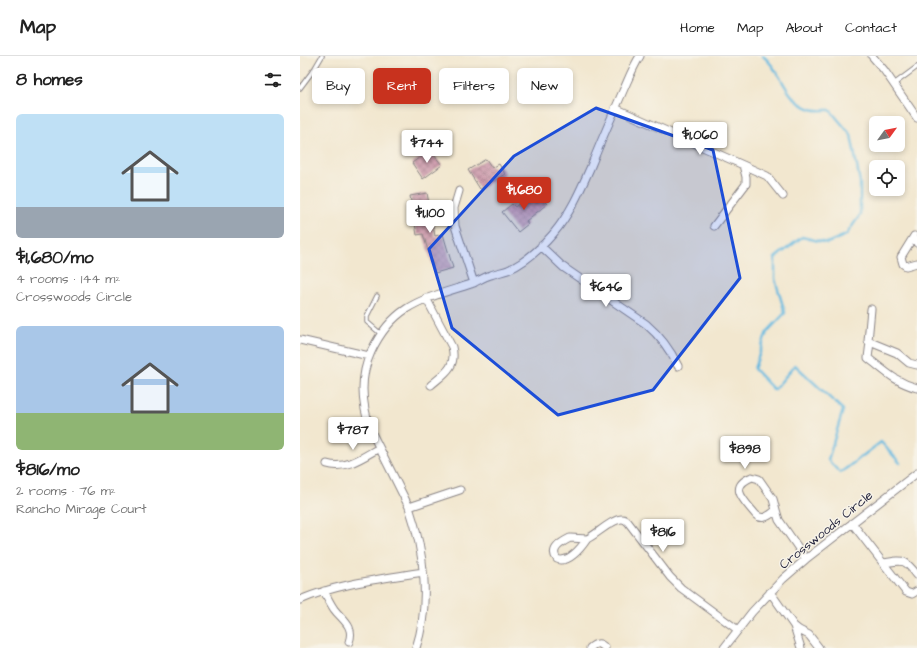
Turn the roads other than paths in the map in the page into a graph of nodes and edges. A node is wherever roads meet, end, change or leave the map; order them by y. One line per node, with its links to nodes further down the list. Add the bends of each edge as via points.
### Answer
1 (322, 56): 6 (lane)
2 (640, 56): 7 (street)
3 (872, 56): 5 (street)
4 (917, 67): 5 (lane)
5 (894, 84): 8 (street)
6 (300, 88)
7 (616, 108): 9 (street); 14 (street, via 577,198 561,224)
8 (917, 118)
9 (743, 165): 11 (street, via 767,176); 12 (street, via 746,184)
10 (459, 191): 16 (street, via 454,208 455,226)
11 (783, 196)
12 (714, 226)
13 (916, 237): 15 (street, via 901,257 906,266)
14 (541, 246): 16 (street, via 518,264); 25 (street, via 563,267 646,324 666,345)
15 (917, 263)
16 (474, 283): 18 (street)
17 (377, 296): 20 (lane, via 366,316 367,322)
18 (426, 298): 20 (street, via 398,315); 26 (street, via 454,354 448,370)
19 (871, 309): 22 (street, via 868,341)
20 (381, 334): 23 (street)
21 (300, 340): 23 (street)
22 (870, 342): 24 (street); 27 (street, via 868,358 897,381)
23 (369, 356): 28 (street, via 364,376 363,397 366,418)
24 (917, 365)
25 (678, 366)
26 (431, 385)
27 (917, 388)
28 (379, 448): 29 (street, via 348,464); 32 (street)
29 (327, 464)
30 (917, 474): 34 (street, Crosswoods Circle)
31 (460, 490): 32 (street)
32 (410, 507): 38 (street, via 419,540)
33 (776, 510): 33 (street, via 773,499 759,479 752,477 740,484 739,493 758,517 763,518); 36 (street, via 779,520)
34 (852, 523): 36 (street, Crosswoods Circle); 37 (street)
35 (586, 539): 45 (street, via 616,520 625,520 681,588)
36 (806, 559): 41 (street, Crosswoods Circle)
37 (883, 563): 39 (street, via 905,561); 42 (street, via 906,592)
38 (423, 572): 40 (street, via 360,582); 47 (street, via 424,609 422,629)
39 (917, 575)
40 (324, 591): 43 (street); 46 (street, via 334,610 350,627)
41 (770, 592): 44 (street); 45 (street, Crosswoods Circle)
42 (917, 592)
43 (300, 600)
44 (794, 626): 51 (street); 52 (street, via 809,635)
45 (738, 630): 50 (street, Crosswoods Circle)
46 (349, 642)
47 (416, 648)
48 (590, 648): 49 (street, via 598,643)
49 (605, 648)
50 (724, 648)
51 (801, 648)
52 (819, 648)

